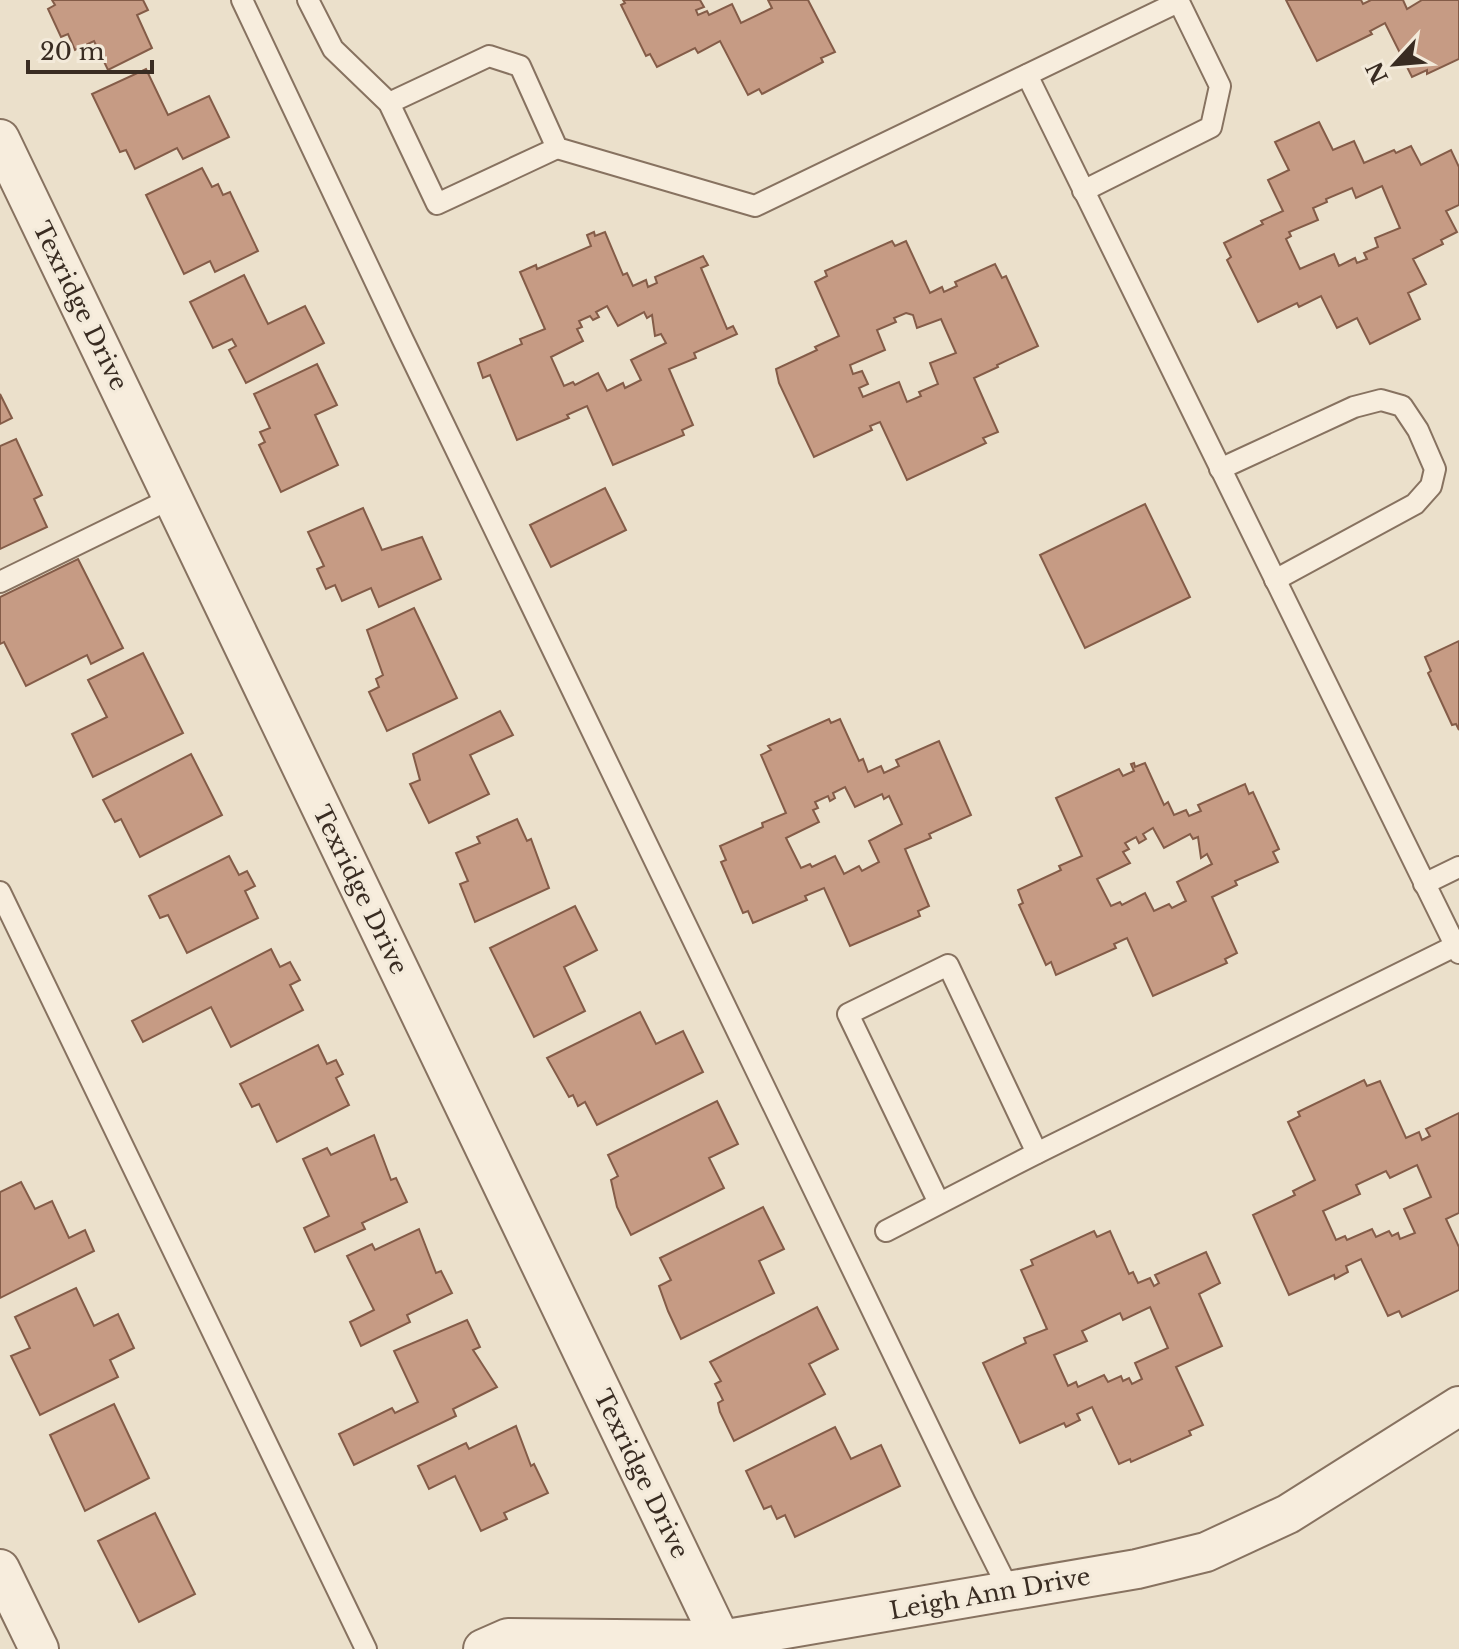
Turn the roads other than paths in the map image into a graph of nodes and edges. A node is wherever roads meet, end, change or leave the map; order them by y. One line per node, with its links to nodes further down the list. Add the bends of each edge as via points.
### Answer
1 (242, 0): 22 (lane)
2 (308, 0): 5 (lane, via 333,49)
3 (1178, 1): 4 (lane); 8 (lane, via 1220,86 1211,127)
4 (1027, 75): 7 (lane, via 755,206); 8 (lane)
5 (389, 103): 7 (lane, via 489,56 520,66); 7 (lane, via 437,204)
6 (0, 139): 10 (street, Texridge Drive)
7 (557, 148)
8 (1083, 191): 9 (lane)
9 (1220, 469): 11 (lane); 11 (lane, via 1354,407 1381,400 1402,406 1418,430 1435,469 1431,486 1415,504)
10 (172, 498): 12 (lane); 23 (street, Texridge Drive)
11 (1275, 580): 14 (lane)
12 (0, 582)
13 (1459, 867): 14 (lane)
14 (1424, 884): 16 (lane)
15 (0, 892): 25 (lane)
16 (1457, 950): 17 (lane)
17 (1037, 1153): 18 (lane); 18 (lane, via 948,965 848,1014)
18 (939, 1203): 19 (lane)
19 (886, 1231)
20 (1459, 1406): 22 (street, Leigh Ann Drive, via 1288,1514 1206,1552)
21 (0, 1569): 24 (street)
22 (1009, 1590): 23 (street, Leigh Ann Drive)
23 (721, 1640): 26 (street, Leigh Ann Drive, via 508,1638)
24 (39, 1649)
25 (366, 1649)
26 (483, 1649)

